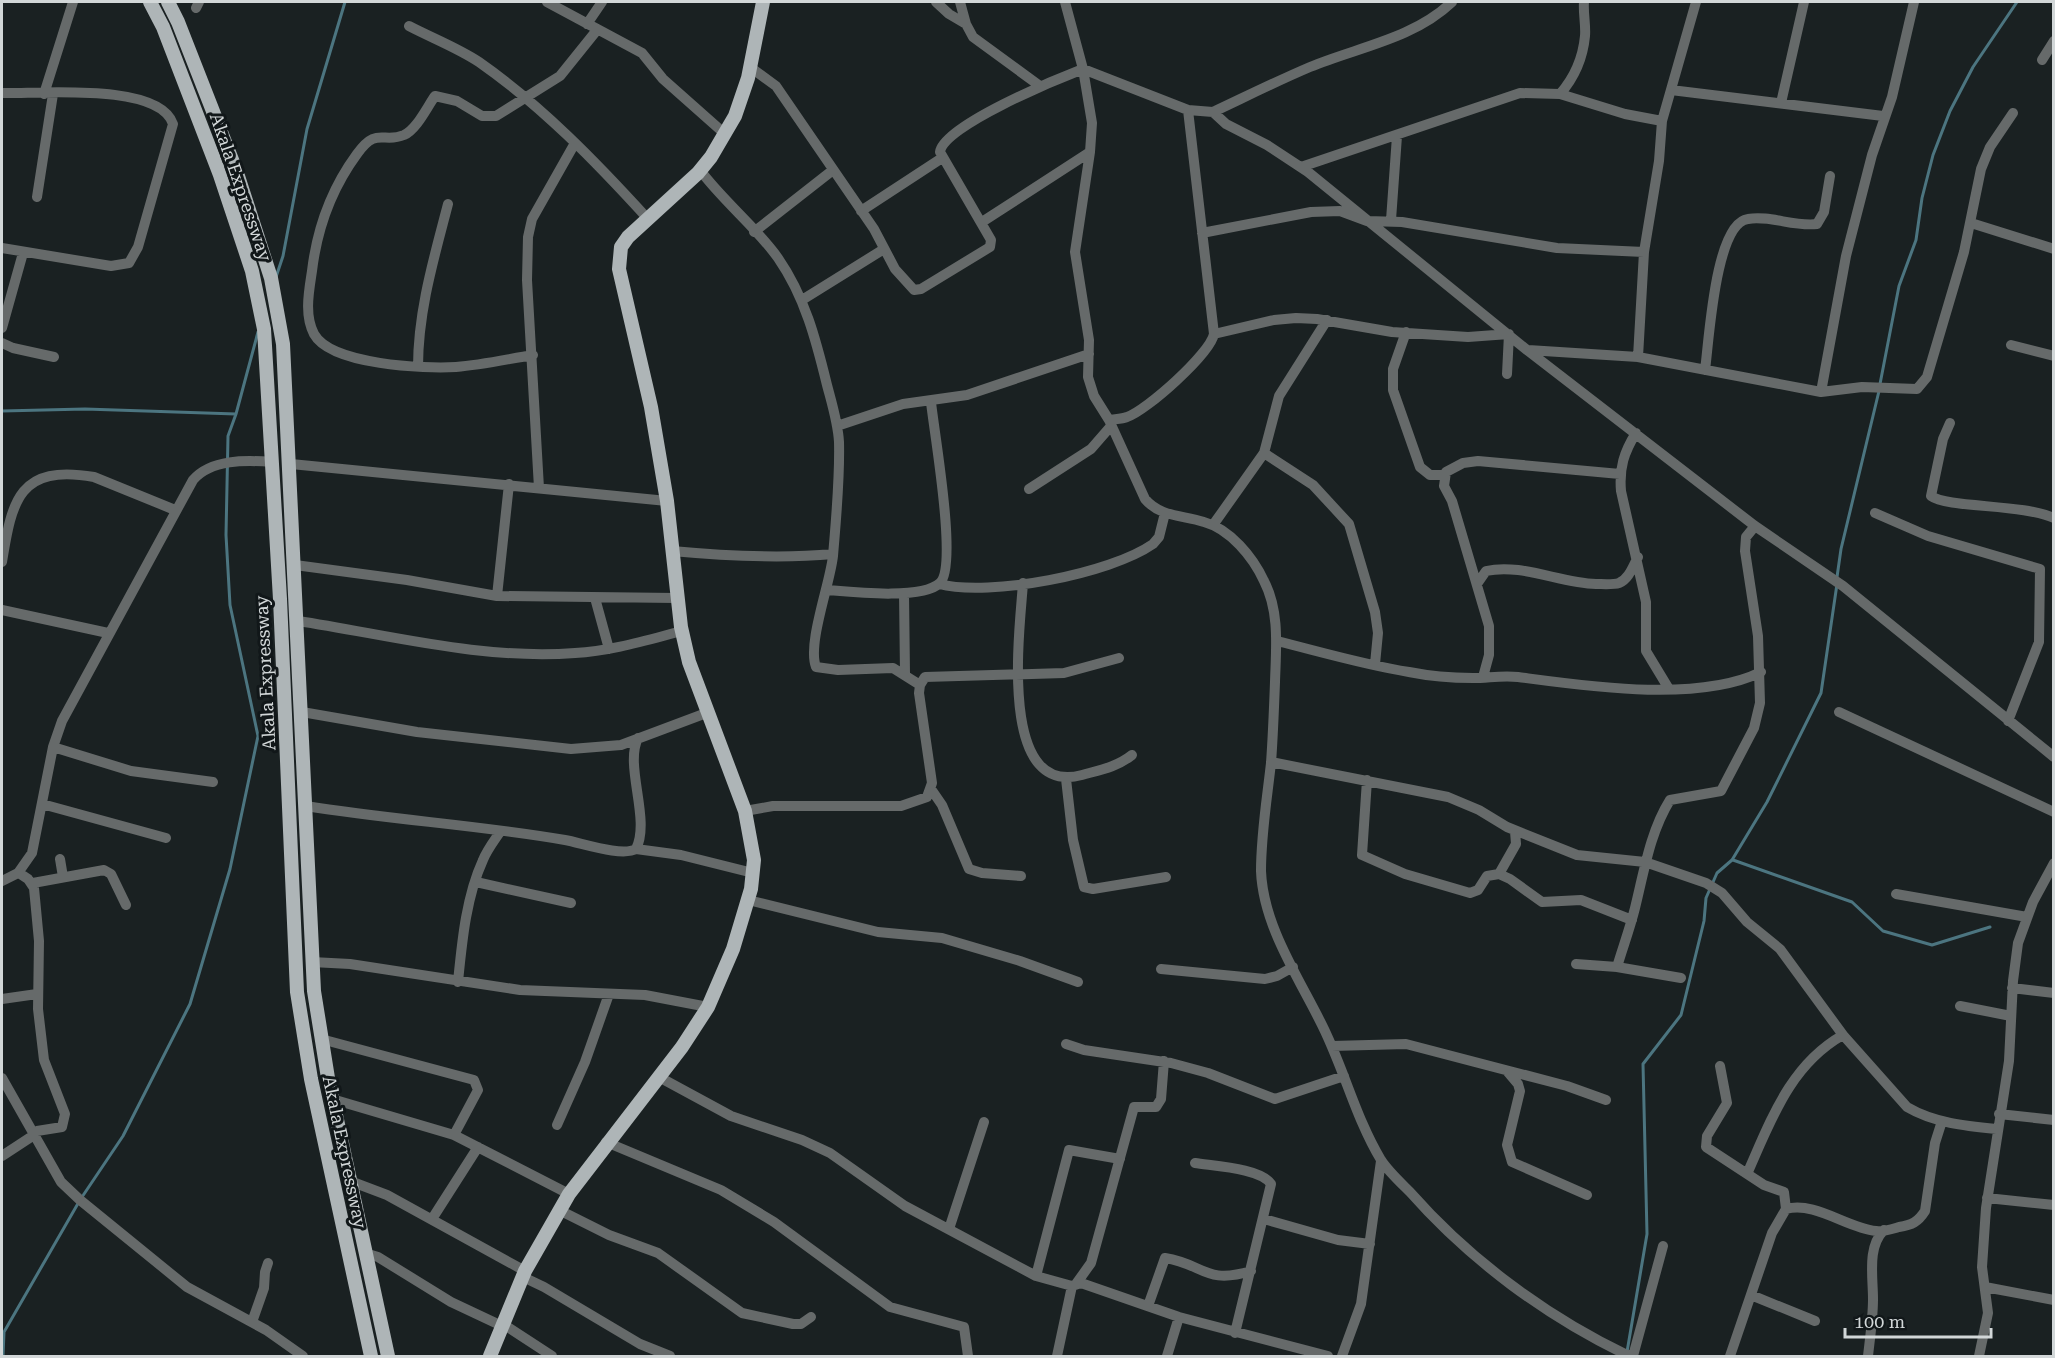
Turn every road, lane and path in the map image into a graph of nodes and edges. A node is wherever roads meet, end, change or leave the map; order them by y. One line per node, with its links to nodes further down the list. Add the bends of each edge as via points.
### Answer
1 (73, 2): 25 (street)
2 (150, 2): 65 (main road, Akala Expressway, via 220,175 252,271)
3 (168, 2): 66 (main road, Akala Expressway, via 236,170 271,278)
4 (547, 2): 17 (street)
5 (602, 2): 17 (street)
6 (763, 2): 20 (main road)
7 (936, 2): 15 (street)
8 (960, 2): 15 (street)
9 (1065, 2): 21 (street)
10 (1452, 2): 30 (street, via 1396,38 1310,67)
11 (1584, 2): 26 (street, via 1581,53 1572,80)
12 (1696, 2): 23 (street)
13 (1804, 2): 28 (street)
14 (1914, 2): 32 (street, via 1892,98)
15 (966, 24): 22 (street, via 973,37)
16 (409, 26): 27 (street, via 478,61)
17 (592, 27): 27 (street, via 560,76); 34 (street, via 642,53 663,79)
18 (2054, 41): 19 (street)
19 (2042, 60)
20 (750, 67): 34 (main road, via 735,116); 41 (street, via 776,87)
21 (1083, 69): 22 (street); 29 (street); 37 (street, via 1092,123)
22 (1040, 86): 38 (street, via 951,135 940,148)
23 (1671, 90): 28 (street); 33 (street)
24 (2, 93): 25 (street)
25 (48, 94): 43 (street); 57 (street, via 125,94 167,113 173,128 138,248 129,263 111,266)
26 (1560, 94): 33 (street); 35 (street, via 1506,96)
27 (523, 98): 36 (street); 74 (street, via 490,118 435,96 410,131 368,140 342,176 325,212 314,253 309,298 315,336 341,353 374,362)
28 (1781, 103): 32 (street)
29 (1188, 110): 30 (street); 52 (street)
30 (1213, 112): 39 (street, via 1226,124)
31 (2013, 113): 50 (street, via 1990,147 1977,186)
32 (1884, 116): 77 (street, via 1846,256)
33 (1662, 121): 56 (street)
34 (725, 134): 40 (main road)
35 (1397, 136): 39 (street); 47 (street)
36 (575, 143): 46 (street); 70 (street, via 532,219 528,237)
37 (1090, 152): 49 (street); 69 (street, via 1075,252)
38 (942, 158): 45 (street); 49 (street)
39 (1300, 167): 48 (street)
40 (700, 170): 46 (main road); 51 (street)
41 (833, 170): 45 (street); 51 (street)
42 (1830, 176): 75 (street, via 1824,212 1817,224 1748,219 1733,227 1720,263)
43 (37, 197)
44 (448, 204): 74 (street, via 423,307)
45 (861, 211): 54 (street)
46 (648, 219): 91 (main road, via 621,247 619,269 651,407)
47 (1391, 220): 48 (street); 56 (street, via 1557,248)
48 (1367, 221): 52 (street, via 1340,211 1311,212); 63 (street)
49 (982, 222): 54 (street, via 992,240 990,247 917,290 905,282)
50 (1971, 223): 55 (street); 77 (street, via 1927,377 1917,389 1862,387)
51 (754, 232): 58 (street, via 778,257)
52 (1202, 233): 62 (street)
53 (2, 248): 57 (street)
54 (884, 249): 58 (street)
55 (2054, 249)
56 (1644, 252): 73 (street)
57 (23, 253): 60 (street)
58 (802, 300): 81 (street)
59 (1327, 320): 61 (street); 62 (street, via 1274,320); 83 (street, via 1279,396)
60 (2, 328)
61 (1406, 333): 63 (street, via 1468,337); 87 (street, via 1393,369 1393,390 1420,467 1430,475)
62 (1214, 334): 79 (street, via 1212,343 1192,368 1129,417)
63 (1509, 334): 68 (street); 76 (street)
64 (2, 343): 72 (street)
65 (266, 345): 66 (main road); 84 (main road, Akala Expressway)
66 (283, 345): 85 (main road, Akala Expressway)
67 (2011, 345): 71 (street)
68 (1527, 350): 73 (street); 82 (street)
69 (1089, 354): 78 (street, via 967,395); 79 (street, via 1091,387)
70 (533, 355): 74 (street, via 457,367); 89 (street)
71 (2054, 356)
72 (54, 357)
73 (1638, 357): 75 (street)
74 (418, 366)
75 (1705, 370): 77 (street)
76 (1507, 374)
77 (1821, 392)
78 (931, 402): 81 (street, via 903,404); 104 (street, via 948,537 948,569)
79 (1110, 423): 90 (street, via 1091,449); 93 (street, via 1145,499 1154,510)
80 (1950, 423): 95 (street, via 1942,439 1931,496 2038,511)
81 (837, 426): 99 (street)
82 (1636, 433): 86 (street, via 1626,447); 97 (street)
83 (1264, 453): 96 (street); 120 (street, via 1313,485 1348,524 1375,612)
84 (272, 462): 92 (street, via 231,463 201,471); 111 (main road, Akala Expressway)
85 (291, 464): 88 (street); 102 (main road, Akala Expressway)
86 (1620, 474): 87 (street, via 1478,461 1450,468); 100 (street, via 1628,528)
87 (1444, 475): 105 (street, via 1444,486)
88 (509, 484): 89 (street); 108 (street)
89 (539, 488): 91 (street)
90 (1029, 489)
91 (667, 501): 98 (main road)
92 (175, 510): 101 (street, via 94,477 38,479 26,487 13,505); 116 (street)
93 (1165, 513): 96 (street); 103 (street, via 1159,537 1146,549 1082,573)
94 (1875, 513): 130 (street, via 1928,536 2040,569 2039,642)
95 (2054, 518)
96 (1213, 525): 117 (street, via 1248,554 1264,580 1273,603)
97 (1755, 526): 121 (street, via 1746,537 1745,551); 130 (street, via 1827,575)
98 (672, 551): 99 (street, via 730,556); 110 (main road)
99 (833, 554): 106 (street)
100 (1638, 557): 105 (street, via 1628,576 1619,583 1579,583 1494,570 1486,572); 126 (street, via 1646,602 1646,651)
101 (2, 562)
102 (295, 565): 108 (street); 112 (main road, Akala Expressway)
103 (1023, 583): 104 (street, via 978,588); 123 (street)
104 (939, 584): 107 (street)
105 (1477, 584): 124 (street, via 1490,642)
106 (827, 590): 107 (street); 122 (street, via 816,630 816,667 883,667)
107 (904, 593): 122 (street)
108 (497, 596): 109 (street)
109 (595, 598): 110 (street); 118 (street)
110 (676, 598): 115 (main road)
111 (280, 599): 112 (main road); 241 (main road, Akala Expressway, via 297,992 311,1079)
112 (297, 599): 114 (main road, Akala Expressway)
113 (2, 610): 116 (street)
114 (297, 621): 118 (street, via 464,650 572,653); 127 (main road, Akala Expressway)
115 (682, 631): 118 (street); 128 (main road, via 689,662)
116 (108, 633): 132 (street, via 69,706)
117 (1277, 641): 120 (street); 135 (street)
118 (609, 649)
119 (1119, 658): 123 (street, via 1064,673)
120 (1375, 664): 124 (street, via 1410,673)
121 (1761, 672): 126 (street, via 1722,684); 149 (street, via 1754,728 1726,786 1718,793 1670,800)
122 (905, 674): 125 (street)
123 (1017, 675): 125 (street, via 930,676); 136 (street, via 1021,716 1034,755 1043,771)
124 (1483, 677): 126 (street, via 1515,676 1566,685)
125 (920, 685): 139 (street)
126 (1669, 689)
127 (302, 712): 131 (street, via 417,732 571,749 621,746); 141 (main road, Akala Expressway)
128 (709, 712): 131 (street); 142 (main road)
129 (1839, 712): 143 (street)
130 (2008, 721): 134 (street)
131 (638, 738): 147 (street, via 641,830)
132 (53, 747): 138 (street, via 131,771); 140 (street)
133 (1132, 755): 136 (street, via 1121,764)
134 (2054, 757)
135 (1271, 762): 137 (street); 168 (street, via 1262,837 1263,893)
136 (1066, 779): 156 (street, via 1073,840 1084,887 1093,889)
137 (1367, 780): 144 (street, via 1448,797); 153 (street, via 1362,855 1405,874 1470,893 1478,890 1487,876)
138 (213, 782)
139 (931, 789): 142 (street, via 919,802 901,806 773,806); 154 (street, via 942,804 969,869)
140 (42, 804): 146 (street); 151 (street, via 32,853)
141 (306, 806): 145 (street); 166 (main road, Akala Expressway)
142 (745, 810): 152 (main road)
143 (2054, 812)
144 (1515, 831): 149 (street, via 1577,855); 153 (street, via 1516,844)
145 (500, 832): 147 (street, via 618,851); 158 (street, via 483,859)
146 (166, 838)
147 (636, 849): 152 (street, via 681,855)
148 (60, 859): 155 (street)
149 (1645, 862): 165 (street); 182 (street, via 1706,883 1722,893 1747,922 1780,949)
150 (2053, 864): 164 (street)
151 (19, 873): 157 (street); 159 (street)
152 (753, 873): 161 (main road)
153 (1498, 874): 165 (street, via 1542,902 1581,900)
154 (1021, 876)
155 (63, 877): 159 (street); 163 (street, via 108,872)
156 (1166, 877)
157 (2, 881)
158 (476, 882): 162 (street); 172 (street, via 462,942)
159 (33, 883): 176 (street, via 39,941)
160 (1896, 894): 164 (street)
161 (748, 900): 173 (street, via 878,932 942,938); 180 (main road, via 733,949)
162 (571, 903)
163 (126, 905)
164 (2027, 917): 174 (street, via 2018,943)
165 (1632, 920): 169 (street)
166 (312, 962): 172 (street, via 350,964); 183 (main road, Akala Expressway)
167 (1576, 964): 169 (street)
168 (1293, 967): 170 (street, via 1265,979); 185 (street)
169 (1617, 967): 171 (street)
170 (1161, 969)
171 (1681, 978)
172 (458, 982): 177 (street, via 520,990)
173 (1078, 982)
174 (2012, 988): 175 (street); 181 (street)
175 (2054, 993)
176 (37, 994): 178 (street); 201 (street, via 44,1060 65,1114 62,1127 37,1131)
177 (609, 994): 180 (street, via 645,995); 198 (street)
178 (2, 999)
179 (1960, 1006): 181 (street)
180 (708, 1007): 190 (main road)
181 (2011, 1016): 194 (street, via 2009,1061)
182 (1844, 1035): 195 (street, via 1906,1107); 208 (street, via 1821,1048 1790,1083)
183 (321, 1039): 192 (main road, Akala Expressway); 200 (street, via 474,1080 478,1090)
184 (1066, 1044): 186 (street)
185 (1332, 1046): 188 (street, via 1406,1044); 189 (street)
186 (1164, 1061): 189 (street, via 1275,1099); 205 (street, via 1161,1099 1153,1109 1134,1107)
187 (1720, 1066): 208 (street, via 1727,1103 1707,1136 1706,1147)
188 (1507, 1071): 193 (street); 211 (street, via 1520,1091 1507,1145 1512,1162)
189 (1344, 1076): 206 (street)
190 (659, 1077): 202 (main road); 218 (street, via 731,1116 830,1153 885,1193)
191 (2, 1078): 201 (street)
192 (332, 1099): 200 (street); 209 (main road, Akala Expressway)
193 (1606, 1100)
194 (1999, 1114): 196 (street); 199 (street)
195 (1942, 1120): 199 (street); 219 (street, via 1925,1211 1911,1225)
196 (2054, 1120)
197 (984, 1122): 218 (street)
198 (557, 1125)
199 (1997, 1129): 212 (street)
200 (454, 1135): 203 (street)
201 (34, 1136): 204 (street); 234 (street, via 61,1182 112,1228 187,1287)
202 (606, 1142): 210 (main road); 246 (street, via 721,1190 774,1222 890,1307 964,1327)
203 (478, 1147): 210 (street); 216 (street)
204 (2, 1156)
205 (1120, 1159): 226 (street, via 1069,1150); 227 (street, via 1091,1263)
206 (1381, 1161): 220 (street); 239 (street, via 1435,1221 1496,1272 1576,1329)
207 (1195, 1163): 217 (street, via 1267,1178 1270,1184)
208 (1748, 1174): 214 (street, via 1784,1192)
209 (350, 1181): 216 (street); 222 (main road, Akala Expressway)
210 (569, 1194): 215 (main road)
211 (1587, 1195)
212 (1987, 1198): 213 (street); 228 (street, via 1982,1267)
213 (2054, 1205)
214 (1789, 1206): 219 (street); 229 (street, via 1772,1233)
215 (559, 1210): 225 (main road); 232 (street, via 609,1235 658,1253 742,1313 793,1324)
216 (432, 1219): 225 (street)
217 (1264, 1219): 220 (street, via 1338,1240); 224 (street)
218 (949, 1229): 226 (street)
219 (1880, 1234): 251 (street, via 1871,1275)
220 (1370, 1244): 238 (street, via 1360,1304)
221 (1663, 1246): 239 (street)
222 (365, 1253): 236 (street, via 451,1302); 242 (main road, Akala Expressway)
223 (268, 1263): 234 (street)
224 (1251, 1271): 231 (street, via 1230,1278 1219,1277 1165,1258); 237 (street)
225 (524, 1274): 236 (main road); 245 (street, via 630,1339)
226 (1036, 1276): 227 (street)
227 (1074, 1285): 231 (street, via 1105,1290); 247 (street)
228 (1985, 1287): 230 (street); 252 (street, via 1988,1313)
229 (1751, 1295): 235 (street); 250 (street)
230 (2054, 1299)
231 (1149, 1306): 233 (street)
232 (811, 1317)
233 (1179, 1317): 237 (street); 248 (street)
234 (252, 1322): 240 (street)
235 (1815, 1322)
236 (503, 1325): 243 (main road); 244 (street)
237 (1235, 1333): 249 (street)
238 (1342, 1355): 249 (street)
239 (1627, 1355)
240 (303, 1356)
241 (371, 1356)
242 (388, 1356)
243 (490, 1356)
244 (552, 1356)
245 (670, 1356)
246 (968, 1356)
247 (1057, 1356)
248 (1167, 1356)
249 (1329, 1356)
250 (1730, 1356)
251 (1868, 1356)
252 (1979, 1356)

